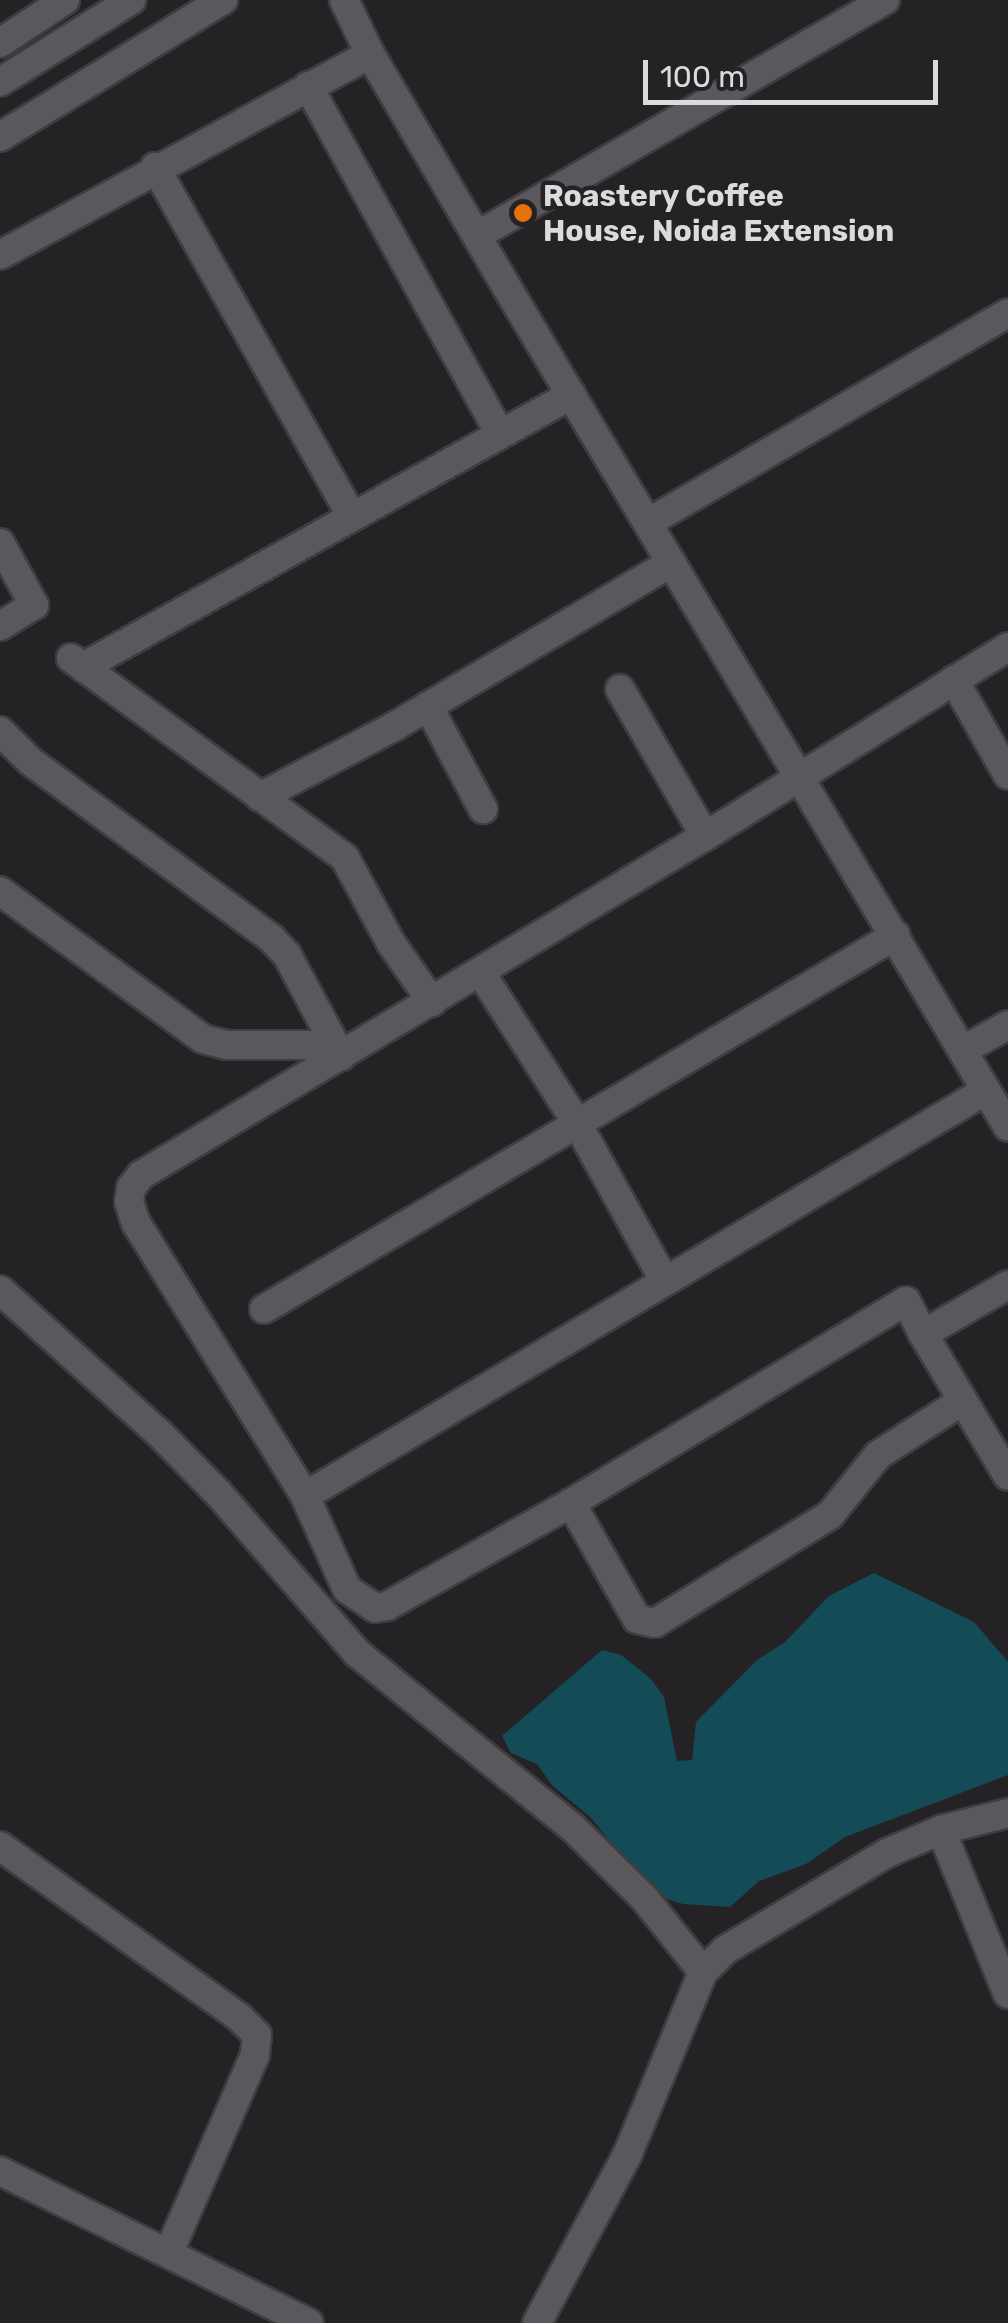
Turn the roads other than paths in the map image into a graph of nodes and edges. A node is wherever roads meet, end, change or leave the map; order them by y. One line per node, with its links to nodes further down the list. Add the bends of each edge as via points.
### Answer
1 (65, 0): 6 (street)
2 (131, 0): 8 (street)
3 (223, 0): 10 (street)
4 (344, 0): 7 (street)
5 (885, 0): 12 (street)
6 (0, 43)
7 (370, 54): 9 (street); 12 (street)
8 (0, 82)
9 (308, 86): 11 (street); 16 (street)
10 (0, 138)
11 (156, 168): 13 (street); 17 (street)
12 (478, 235): 15 (street)
13 (0, 256)
14 (1008, 314): 18 (street)
15 (571, 395): 16 (street); 18 (street)
16 (500, 434): 17 (street)
17 (352, 516): 29 (street, via 76,662)
18 (649, 522): 20 (street)
19 (0, 543): 21 (street, via 34,605)
20 (671, 563): 25 (street); 28 (street)
21 (0, 626)
22 (1008, 647): 23 (street)
23 (954, 680): 27 (street); 28 (street)
24 (620, 689): 31 (street)
25 (428, 706): 29 (street); 30 (street)
26 (0, 731): 38 (street, via 30,761 272,939)
27 (1008, 775)
28 (800, 778): 31 (street); 33 (street)
29 (260, 797): 35 (street, via 345,858)
30 (484, 809)
31 (705, 836): 34 (street)
32 (0, 890): 38 (street, via 203,1039)
33 (896, 936): 37 (street); 40 (street)
34 (480, 973): 35 (street); 40 (street)
35 (432, 1002): 38 (street)
36 (1008, 1025): 37 (street)
37 (965, 1049): 39 (street)
38 (338, 1051): 49 (street, via 141,1176 129,1202 136,1224)
39 (986, 1091): 41 (street); 42 (street)
40 (577, 1123): 42 (street); 45 (street)
41 (1008, 1127)
42 (664, 1280): 49 (street)
43 (1008, 1285): 46 (street)
44 (2, 1296): 54 (street, via 160,1434 357,1653 572,1827 645,1899)
45 (264, 1309)
46 (923, 1334): 47 (street); 50 (street, via 906,1301)
47 (962, 1401): 48 (street); 50 (street, via 878,1455 830,1516 656,1622 637,1618)
48 (1008, 1476)
49 (305, 1496): 50 (street, via 346,1589 375,1608)
50 (571, 1503)
51 (1008, 1814): 52 (street)
52 (941, 1830): 54 (street, via 762,1926); 55 (street)
53 (0, 1846): 57 (street, via 257,2035 215,2154)
54 (703, 1972): 59 (street, via 628,2153)
55 (1008, 1994)
56 (0, 2171): 57 (street)
57 (169, 2252): 58 (street)
58 (309, 2323)
59 (537, 2323)

